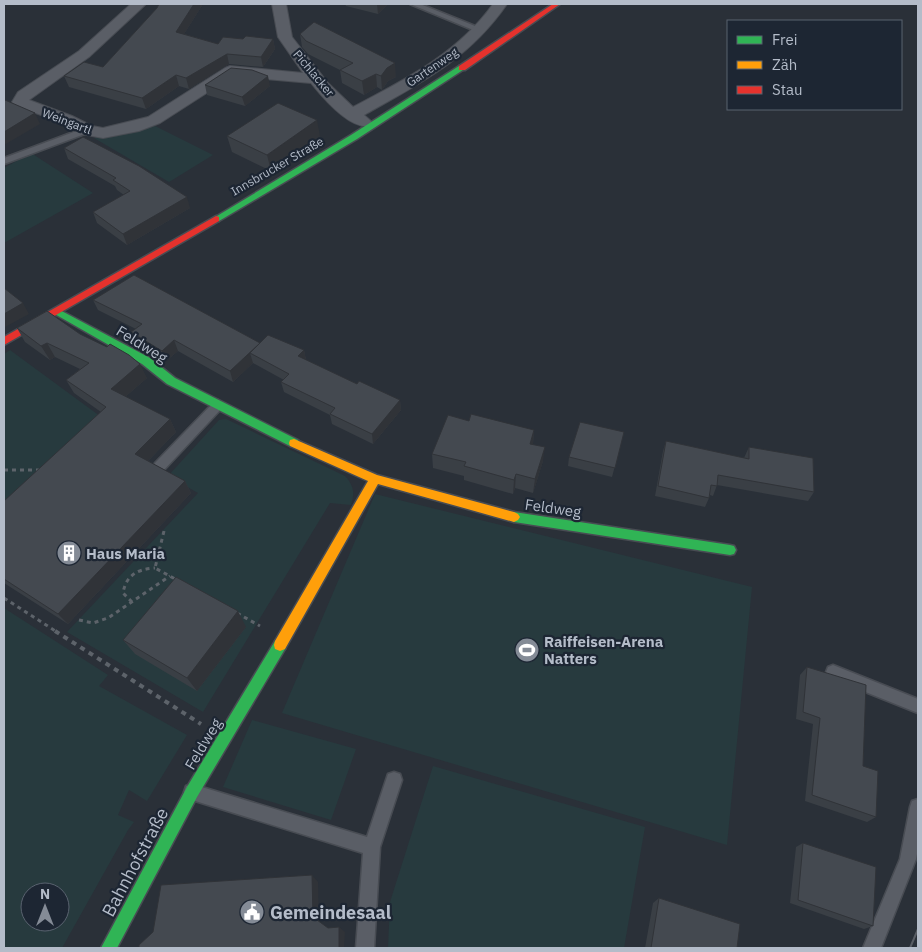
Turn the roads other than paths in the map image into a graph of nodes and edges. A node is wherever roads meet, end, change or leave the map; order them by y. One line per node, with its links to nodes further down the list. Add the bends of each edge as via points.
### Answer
1 (139, 4): 10 (street, Weingartl, via 84,54 20,100 26,106 66,119)
2 (279, 4): 7 (street, Pichlacker, via 285,37)
3 (414, 4): 6 (lane)
4 (498, 4): 6 (street, Gartenweg)
5 (557, 4): 9 (street, Innsbrucker Straße)
6 (481, 30): 8 (street, Gartenweg, via 433,68)
7 (315, 79): 8 (street, Pichlacker); 10 (street, Weingartl, via 230,71 148,123 103,133)
8 (351, 115): 9 (street, Pichlacker)
9 (372, 126): 12 (street, Innsbrucker Straße)
10 (87, 130): 11 (lane)
11 (4, 161)
12 (56, 311): 13 (street, Innsbrucker Straße); 14 (street, Feldweg, via 146,361 170,381)
13 (4, 341)
14 (218, 405): 15 (lane); 16 (street, Feldweg)
15 (159, 468)
16 (375, 479): 17 (street, Feldweg, via 518,518); 21 (street, Feldweg)
17 (730, 550)
18 (833, 672): 19 (lane)
19 (918, 706)
20 (394, 780): 23 (lane)
21 (192, 792): 23 (lane); 24 (street, Bahnhofstraße)
22 (918, 807): 26 (lane, via 908,860)
23 (372, 847): 25 (lane)
24 (109, 948)
25 (365, 948)
26 (872, 948)

